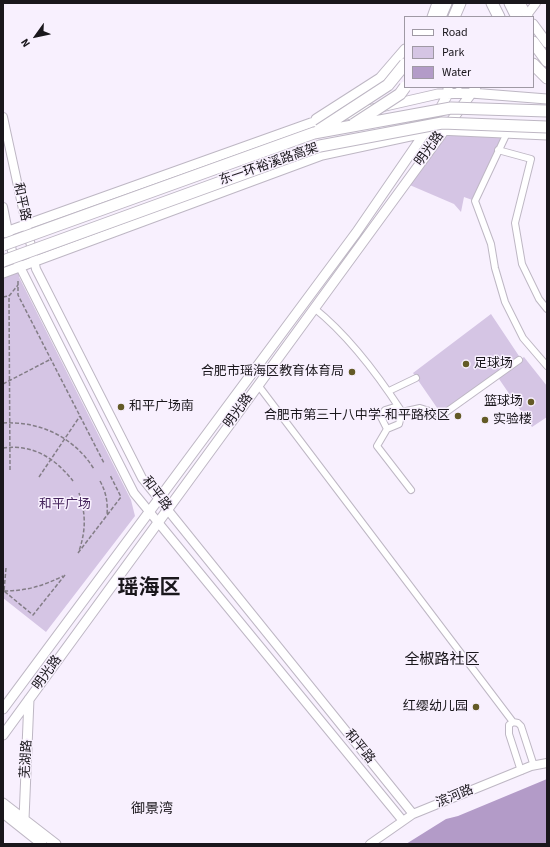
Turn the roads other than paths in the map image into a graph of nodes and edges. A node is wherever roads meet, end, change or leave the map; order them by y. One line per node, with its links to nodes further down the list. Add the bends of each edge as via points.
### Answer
1 (437, 3): 8 (main road)
2 (446, 3): 9 (highway)
3 (460, 3): 10 (highway)
4 (492, 3): 11 (highway)
5 (510, 3): 7 (highway)
6 (536, 3): 7 (main road)
7 (524, 12)
8 (432, 16)
9 (440, 16)
10 (454, 16)
11 (498, 16)
12 (534, 25): 14 (main road)
13 (534, 43): 16 (highway)
14 (547, 43)
15 (404, 50): 28 (main road, via 380,78)
16 (547, 61)
17 (404, 65): 28 (highway, bridge, via 388,85)
18 (534, 65): 19 (highway)
19 (547, 78)
20 (404, 88): 34 (highway, bridge, via 400,94)
21 (459, 88): 23 (lane)
22 (473, 90): 23 (main road); 24 (main road); 29 (main road, 明光路)
23 (449, 93): 28 (main road); 30 (main road, 明光路); 33 (lane)
24 (547, 99)
25 (547, 111): 28 (highway, 东一环裕溪路高架, bridge, via 451,108)
26 (3, 118): 37 (main road, 和平路)
27 (547, 127): 34 (highway, 东一环裕溪路高架, bridge, via 442,123)
28 (312, 128): 37 (main road); 39 (highway, 东一环裕溪路高架, bridge)
29 (444, 130): 30 (main road); 31 (main road); 44 (main road, 明光路)
30 (425, 132): 33 (main road); 55 (main road, 明光路, via 356,233)
31 (506, 133): 32 (main road); 35 (street)
32 (547, 135)
33 (389, 140): 41 (main road, via 322,155)
34 (320, 146): 40 (highway, 东一环裕溪路高架, bridge)
35 (498, 150): 45 (street, via 531,159 515,223 522,264 539,299); 47 (street, via 475,201 491,244 505,302 523,338)
36 (3, 207): 38 (main road, 和平路)
37 (26, 224): 38 (main road); 41 (main road, 和平路)
38 (6, 232): 42 (main road, 和平路)
39 (3, 245)
40 (3, 262)
41 (34, 262): 42 (main road); 55 (main road, 和平路, via 142,478)
42 (20, 267): 43 (main road); 57 (main road, 和平路, via 134,493)
43 (3, 274)
44 (314, 308): 49 (main road, 明光路); 50 (street, via 333,324)
45 (547, 309)
46 (519, 360): 52 (street, via 442,415 420,408)
47 (547, 366)
48 (416, 378): 50 (street)
49 (258, 385): 56 (main road, 明光路); 61 (street)
50 (389, 391): 51 (street)
51 (398, 406): 52 (street); 53 (street, via 385,410 381,417)
52 (402, 412): 53 (street, via 399,424)
53 (388, 429): 54 (street, via 377,446)
54 (411, 490)
55 (158, 499): 56 (main road, 和平路); 57 (main road, 明光路)
56 (167, 510): 58 (main road, 明光路); 68 (main road, 和平路)
57 (149, 511): 58 (main road, 和平路); 60 (main road, 明光路)
58 (158, 522): 59 (main road, 明光路); 70 (main road, 和平路)
59 (29, 699): 62 (main road, 明光路); 69 (main road, 芜湖路)
60 (3, 709)
61 (513, 722): 64 (street, via 518,722 521,726); 65 (street, via 509,725 509,734)
62 (3, 735)
63 (547, 763): 64 (main road, 滨河路)
64 (534, 766): 65 (main road, 滨河路)
65 (521, 771): 68 (main road, 滨河路)
66 (3, 803): 69 (main road)
67 (3, 813): 71 (main road)
68 (413, 814): 70 (main road, 滨河路)
69 (24, 819): 72 (main road)
70 (404, 821): 73 (main road, 滨河路)
71 (42, 844)
72 (56, 844)
73 (370, 844)

